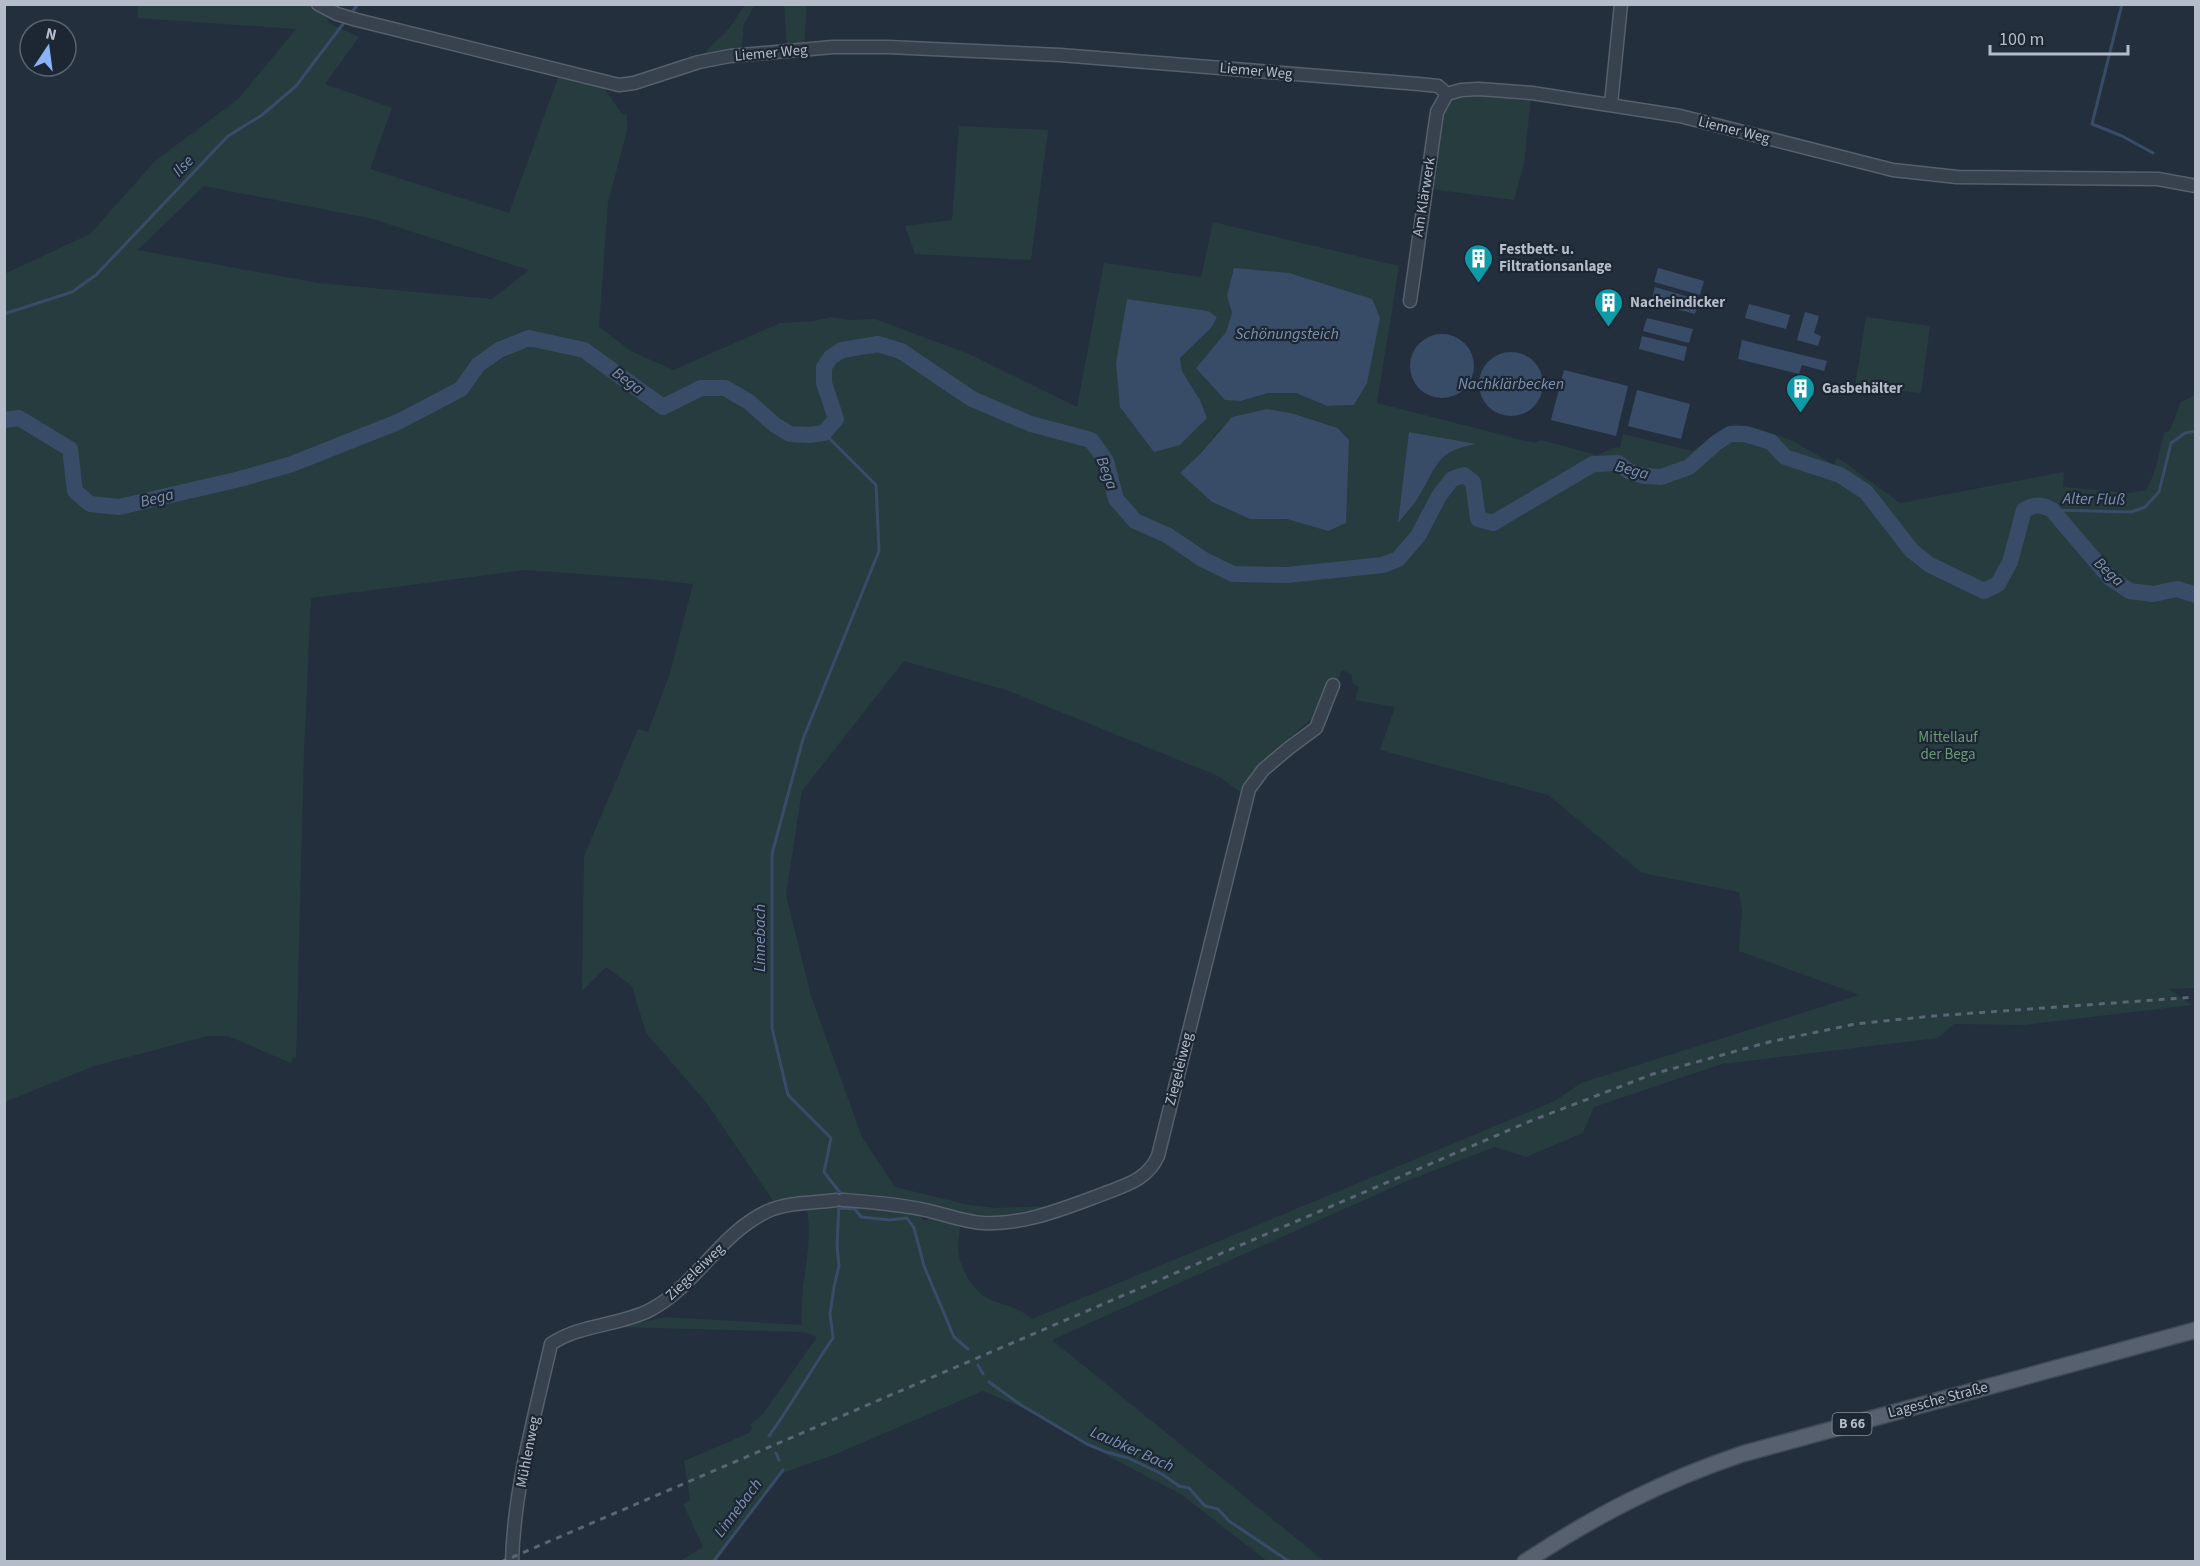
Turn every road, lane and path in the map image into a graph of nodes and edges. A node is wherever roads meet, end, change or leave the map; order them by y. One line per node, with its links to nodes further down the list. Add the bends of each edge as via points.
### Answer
1 (318, 4): 3 (street, Liemer Weg, via 357,21 619,85 730,56 833,47 888,47 1060,55 1407,83 1438,86)
2 (1621, 4): 4 (street)
3 (1447, 94): 4 (street, Liemer Weg, via 1479,88); 6 (street, Am Klärwerk, via 1437,112)
4 (1611, 104): 5 (street, Liemer Weg, via 1680,116 1893,170 1957,177 2158,179)
5 (2196, 186)
6 (1410, 301)
7 (1333, 685): 9 (street, Ziegeleiweg, via 1316,728 1263,770 1249,789 1158,1156 1139,1180 1067,1208 1007,1222 973,1222 924,1210 839,1200 770,1210 726,1241 666,1301 632,1317 576,1331)
8 (2196, 1330): 11 (main road, Lagesche Straße / B 66, via 1742,1454 1655,1487)
9 (551, 1344): 10 (street, Mühlenweg, via 525,1457)
10 (512, 1562)
11 (1525, 1562)

